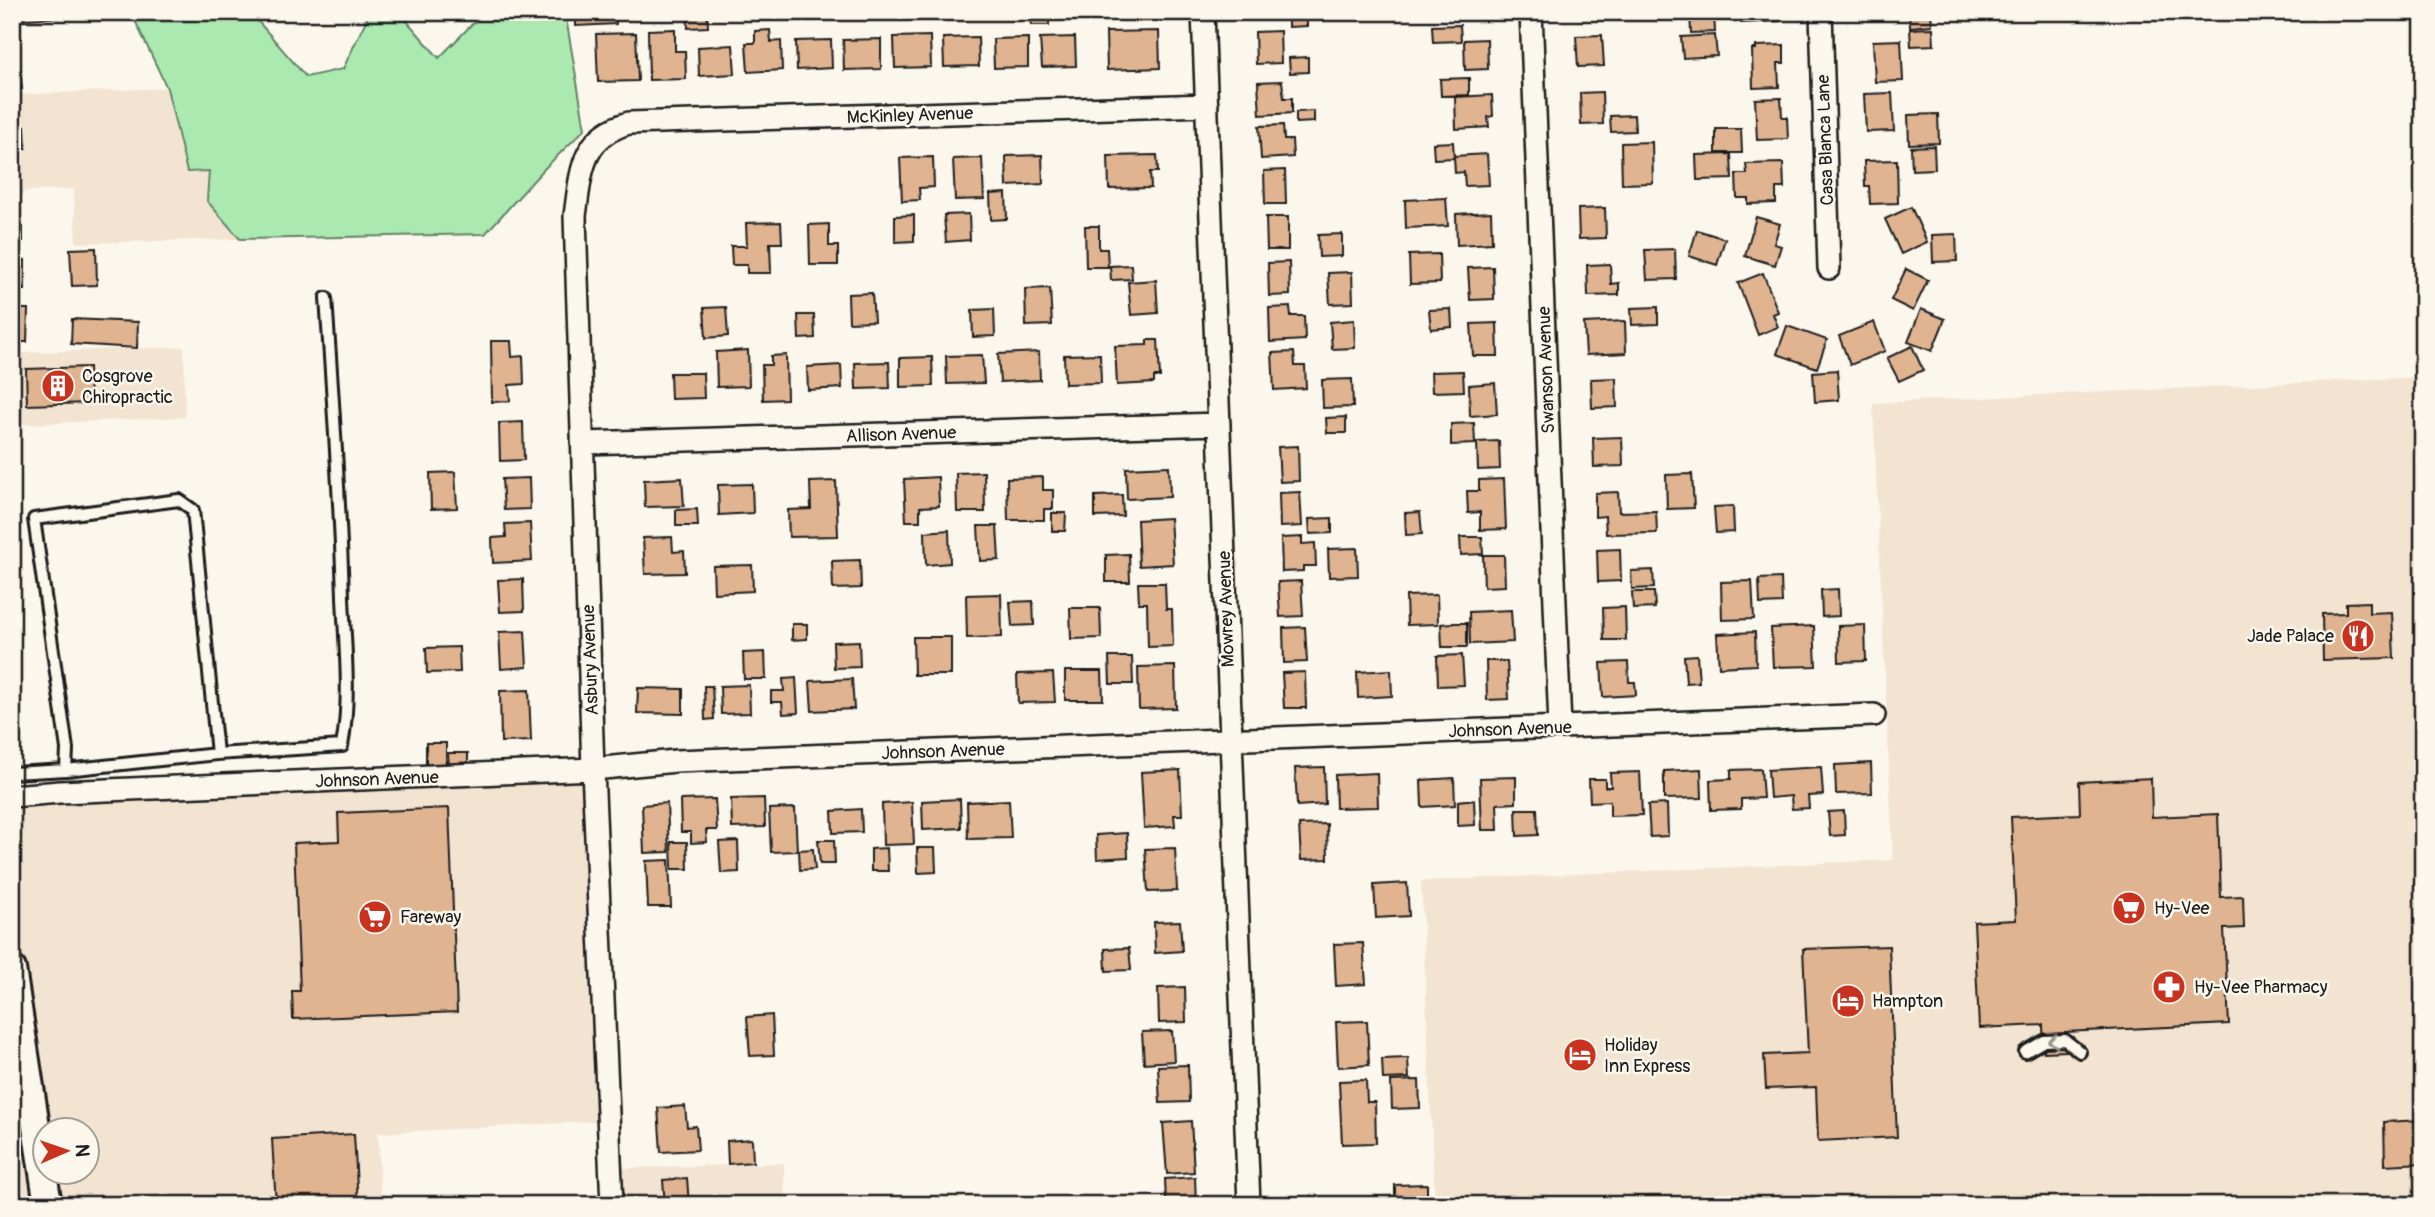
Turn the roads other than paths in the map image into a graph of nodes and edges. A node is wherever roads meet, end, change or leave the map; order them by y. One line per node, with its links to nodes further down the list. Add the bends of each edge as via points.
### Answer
1 (1203, 12): 4 (street, Mowrey Avenue)
2 (1531, 12): 11 (street, Swanson Avenue)
3 (1821, 12): 6 (street, Casa Blanca Lane)
4 (1207, 105): 5 (street, McKinley Avenue, via 647,122); 8 (street, Mowrey Avenue)
5 (613, 128): 9 (street, Asbury Avenue, via 590,147 575,216)
6 (1829, 268)
7 (326, 298): 13 (lane, via 340,484 347,680 342,746)
8 (1219, 424): 9 (street, Allison Avenue); 12 (street, Mowrey Avenue)
9 (583, 443): 14 (street, Asbury Avenue)
10 (1874, 715): 11 (street, Johnson Avenue)
11 (1560, 727): 12 (street, Johnson Avenue)
12 (1231, 740): 14 (street, Johnson Avenue, via 676,761); 23 (street, Mowrey Avenue)
13 (217, 754): 15 (lane); 15 (lane, via 193,510 179,500 34,519)
14 (593, 769): 17 (street, Johnson Avenue); 22 (street, Asbury Avenue)
15 (66, 770): 16 (lane)
16 (12, 773)
17 (12, 796)
18 (12, 969): 21 (street)
19 (2025, 1052): 20 (lane, one-way to 19, via 2065,1040 2043,1041)
20 (2080, 1052)
21 (48, 1205)
22 (612, 1205)
23 (1249, 1205)

